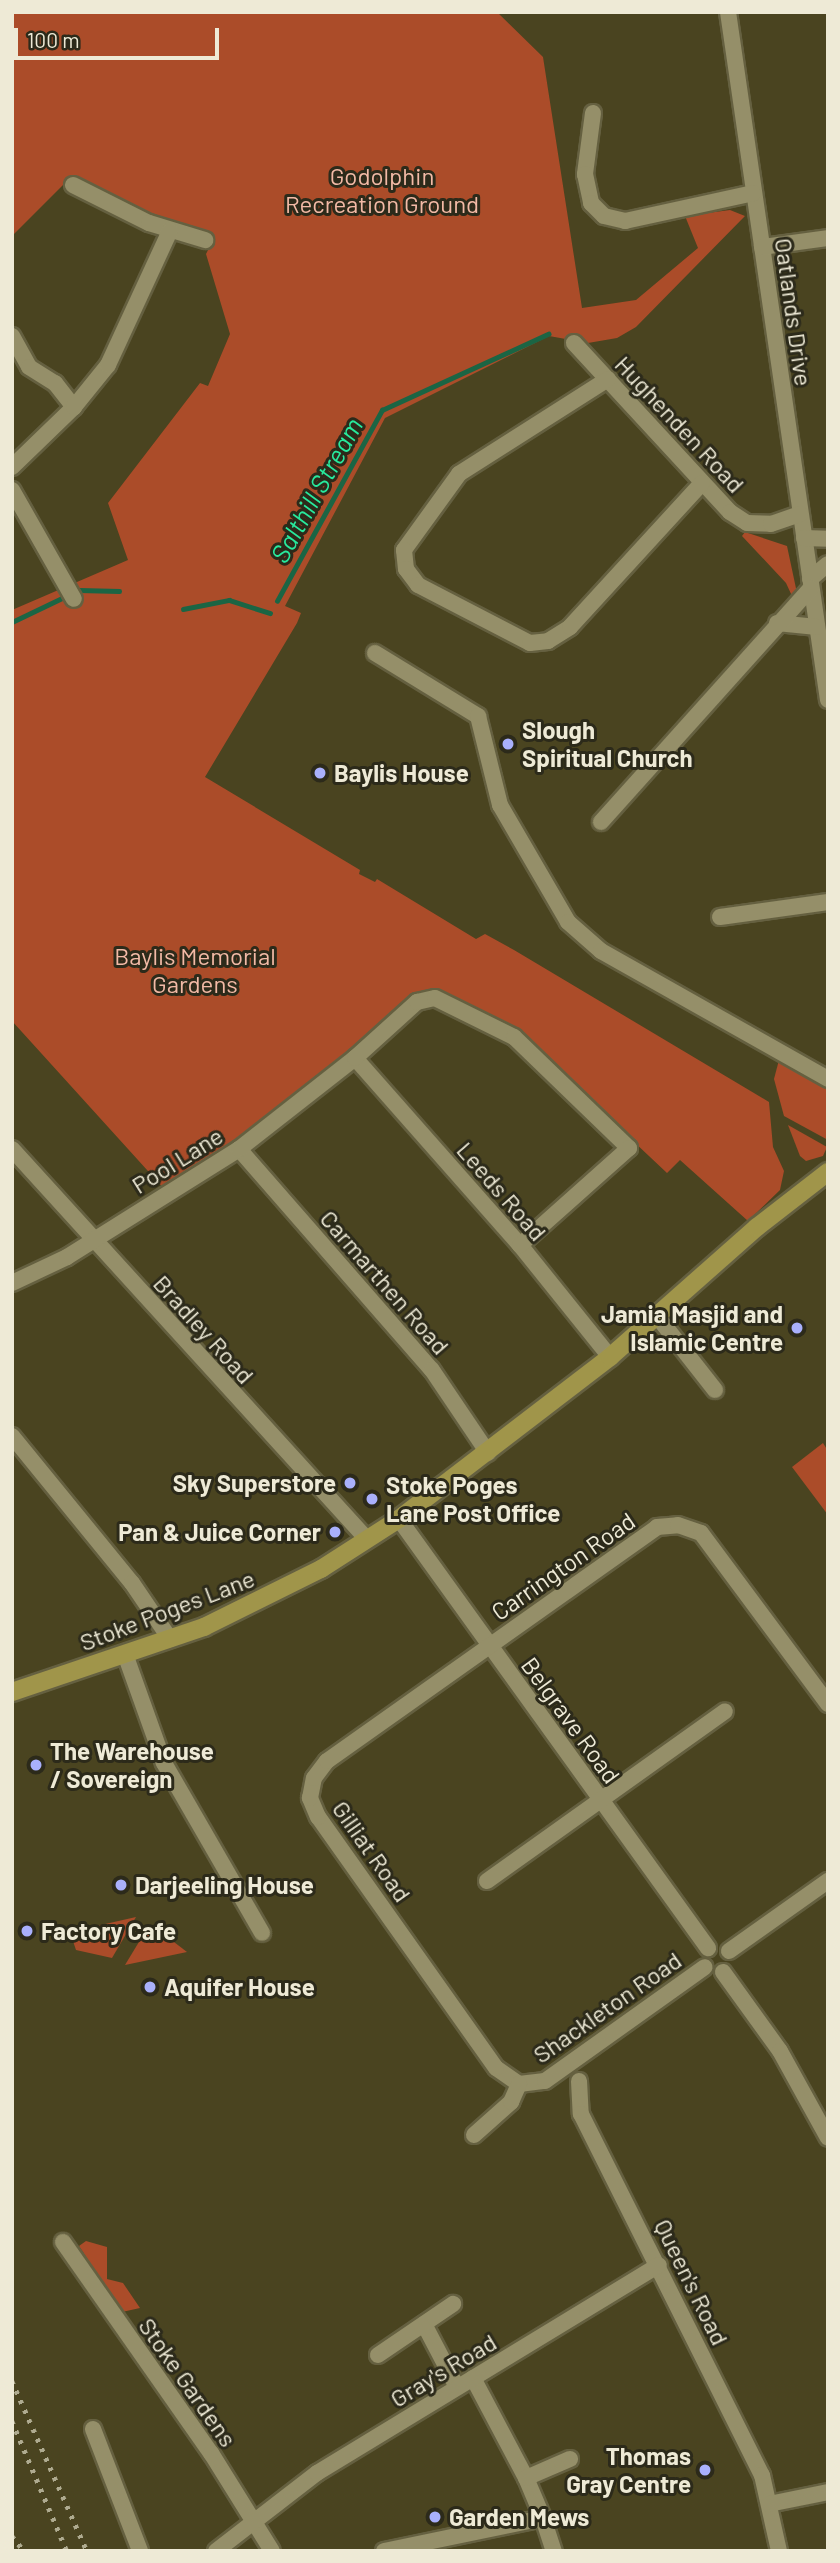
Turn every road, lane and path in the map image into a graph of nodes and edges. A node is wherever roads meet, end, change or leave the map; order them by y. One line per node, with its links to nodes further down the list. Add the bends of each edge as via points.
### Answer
1 (728, 12): 4 (street, Oatlands Drive)
2 (593, 113): 4 (street, via 585,174 591,202 604,216 625,221)
3 (73, 185): 5 (street, via 97,201)
4 (754, 193): 8 (street, Oatlands Drive)
5 (170, 231): 7 (street); 12 (street, via 117,348)
6 (828, 238): 8 (street)
7 (205, 240)
8 (762, 247): 16 (street, Oatlands Drive)
9 (12, 336): 12 (street, via 29,367 55,383)
10 (574, 344): 11 (street, Hughenden Road)
11 (608, 379): 14 (street, Hughenden Road); 14 (street, via 459,474 404,550 405,569 418,585 530,643 548,641 569,627)
12 (74, 407): 13 (street)
13 (12, 467)
14 (702, 483): 16 (street, Hughenden Road, via 747,523 771,524)
15 (12, 490): 21 (street)
16 (800, 514): 17 (street, Oatlands Drive)
17 (804, 538): 18 (street); 20 (street, Oatlands Drive)
18 (828, 539)
19 (828, 564): 20 (street)
20 (811, 584): 22 (street); 23 (street, Oatlands Drive)
21 (74, 599)
22 (778, 623): 23 (street); 26 (street)
23 (817, 627): 25 (street, Oatlands Drive)
24 (375, 653): 30 (street, via 478,716 500,805 568,922 601,951)
25 (828, 700)
26 (601, 822)
27 (828, 902): 28 (street)
28 (720, 917)
29 (355, 1058): 32 (street, Pool Lane); 35 (street, Leeds Road); 35 (street, Pool Lane, via 417,1002 436,998 514,1037 623,1138 629,1148 624,1156)
30 (828, 1079)
31 (12, 1149): 34 (street, Bradley Road)
32 (239, 1149): 34 (street, Pool Lane); 41 (street, Carmarthen Road, via 432,1370)
33 (828, 1172): 37 (street, Stoke Poges Lane, via 757,1227)
34 (93, 1241): 36 (street, Pool Lane); 43 (street, Bradley Road)
35 (520, 1245): 38 (street, Leeds Road)
36 (12, 1283)
37 (657, 1316): 38 (street, Stoke Poges Lane); 39 (street)
38 (610, 1357): 41 (street, Stoke Poges Lane)
39 (715, 1390)
40 (12, 1436): 44 (street, via 132,1583)
41 (488, 1453): 42 (street, Stoke Poges Lane)
42 (399, 1519): 43 (street, Stoke Poges Lane); 45 (street, Belgrave Road)
43 (365, 1537): 44 (street, Stoke Poges Lane, via 321,1569 247,1608)
44 (170, 1639): 46 (street, Stoke Poges Lane)
45 (489, 1645): 48 (street, Carrington Road, via 657,1527 678,1525 701,1533); 50 (street, Belgrave Road); 59 (street, Gilliat Road, via 327,1761 314,1778 310,1798 318,1817 496,2068)
46 (125, 1654): 47 (street, Stoke Poges Lane); 53 (street, via 164,1763)
47 (12, 1692)
48 (828, 1704)
49 (724, 1711): 50 (street)
50 (601, 1801): 51 (street); 54 (street, Belgrave Road)
51 (487, 1881)
52 (828, 1881): 55 (street)
53 (262, 1933)
54 (708, 1948): 55 (street, via 716,1944); 56 (street, via 703,1955)
55 (729, 1951): 57 (street, via 732,1960)
56 (705, 1967): 57 (street, via 711,1973); 59 (street, Shackleton Road, via 561,2071 545,2081)
57 (723, 1972): 61 (street, via 780,2050)
58 (579, 2081): 63 (street, Queen's Road, via 581,2114)
59 (519, 2084): 60 (street, Shackleton Road, via 511,2102)
60 (474, 2136)
61 (828, 2138)
62 (63, 2242): 75 (street, Stoke Gardens)
63 (659, 2265): 67 (street, Gray's Road); 73 (street, Queen's Road, via 762,2475)
64 (453, 2304): 65 (street)
65 (424, 2324): 66 (street); 68 (street)
66 (378, 2355)
67 (473, 2378): 68 (street, Gray's Road); 71 (street)
68 (457, 2387): 75 (street, Gray's Road, via 317,2473)
69 (93, 2429): 76 (street)
70 (570, 2459): 71 (street)
71 (526, 2478): 74 (street)
72 (828, 2492): 73 (street)
73 (768, 2504): 81 (street, Queen's Road)
74 (543, 2518): 79 (street); 80 (street)
75 (254, 2520): 77 (street, Gray's Road); 78 (street, Stoke Gardens)
76 (140, 2551)
77 (216, 2551)
78 (272, 2551)
79 (384, 2551)
80 (554, 2551)
81 (779, 2551)

